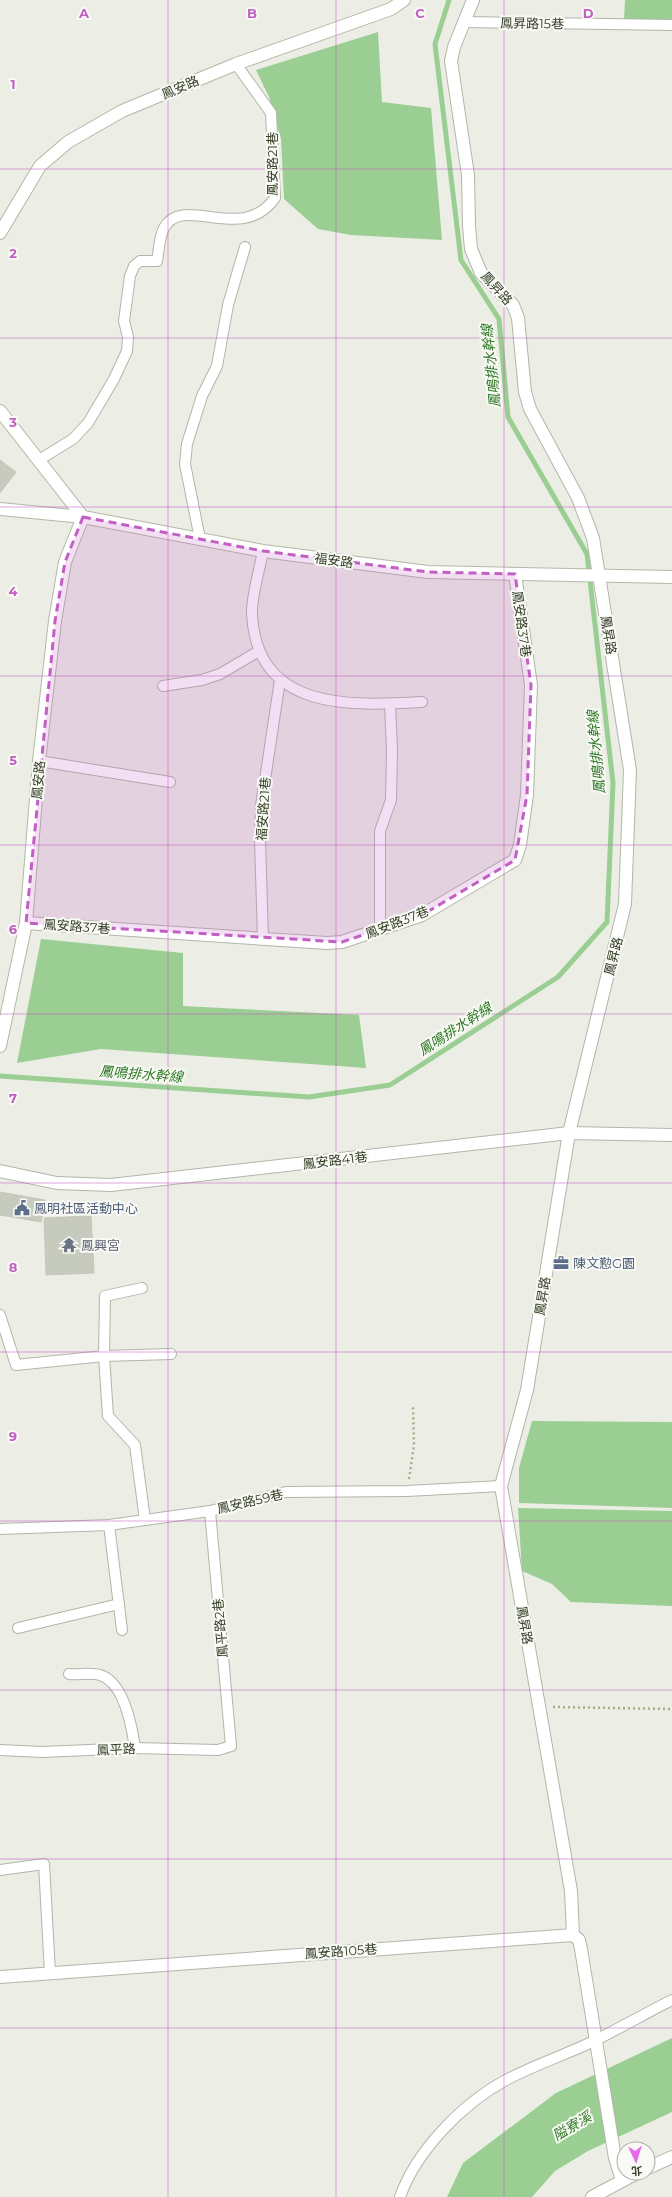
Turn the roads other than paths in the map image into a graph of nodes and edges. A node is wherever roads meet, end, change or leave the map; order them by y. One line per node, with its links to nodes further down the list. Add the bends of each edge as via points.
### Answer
1 (404, 0): 5 (street, 鳳安路, via 391,9)
2 (473, 0): 3 (street, 鳳昇路)
3 (465, 22): 4 (lane, 鳳昇路15巷); 15 (street, 鳳昇路, via 451,61 468,175 471,249 481,272 513,305 518,318 530,409 578,498 593,538)
4 (672, 25)
5 (236, 64): 6 (street, 鳳安路, via 122,111 68,142 40,166); 9 (lane, 鳳安路21巷, via 271,113 275,198 267,210 245,219 187,215 170,220 164,228 157,261 140,261 134,266 130,276 124,321 128,336 127,351 114,379 88,423 73,439)
6 (0, 234)
7 (245, 247): 12 (lane, via 228,305 217,366 202,396 186,453 185,464)
8 (0, 411): 9 (street)
9 (39, 460): 11 (street)
10 (0, 509): 11 (street, 福安路)
11 (82, 517): 12 (street, 福安路); 22 (street, 鳳安路, via 65,562 55,621)
12 (200, 539): 13 (street, 福安路)
13 (263, 551): 14 (street, 福安路, via 428,572); 17 (lane, via 252,613)
14 (515, 574): 15 (street, 福安路); 25 (street, 鳳安路37巷, via 531,685 527,795 518,853 515,860 492,875 422,915)
15 (601, 577): 16 (street, 福安路); 28 (street, 鳳昇路, via 630,770 625,904)
16 (672, 578)
17 (258, 651): 18 (lane); 19 (lane, via 220,674 202,680)
18 (280, 680): 21 (lane, via 297,692 319,698 366,704); 26 (lane, 福安路21巷, via 261,806)
19 (164, 686)
20 (422, 702): 21 (lane)
21 (390, 704): 25 (lane, via 390,800 380,831)
22 (39, 761): 23 (lane); 24 (street, 鳳安路)
23 (170, 782)
24 (26, 923): 26 (street, 鳳安路37巷); 27 (street, 鳳安路)
25 (380, 930): 26 (street, 鳳安路37巷, via 342,942)
26 (263, 939)
27 (0, 1046)
28 (569, 1133): 29 (street, 鳳安路41巷); 30 (street, 鳳安路41巷, via 111,1185 57,1184); 35 (street, 鳳昇路, via 527,1390)
29 (672, 1134)
30 (0, 1171)
31 (142, 1288): 34 (lane, via 105,1296)
32 (0, 1315): 34 (lane, via 16,1365)
33 (171, 1354): 34 (lane)
34 (104, 1356): 37 (lane, via 108,1416 135,1445)
35 (501, 1486): 36 (lane, 鳳安路59巷, via 407,1491 286,1492); 48 (street, 鳳昇路, via 572,1891)
36 (210, 1510): 37 (lane, 鳳安路59巷); 44 (lane, 鳳平路2巷)
37 (145, 1520): 38 (lane, 鳳安路59巷)
38 (109, 1525): 39 (lane, 鳳安路59巷); 40 (lane)
39 (0, 1529)
40 (119, 1604): 41 (lane); 42 (lane)
41 (18, 1628)
42 (122, 1630)
43 (69, 1674): 45 (lane, via 100,1675 114,1686 132,1722)
44 (231, 1746): 45 (lane, 鳳平路, via 218,1750)
45 (135, 1748): 46 (lane, 鳳平路, via 42,1752)
46 (0, 1750)
47 (0, 1870): 49 (lane, via 44,1864)
48 (573, 1935): 49 (street, 鳳安路105巷); 52 (street, via 579,1940)
49 (50, 1973): 50 (street, 鳳安路105巷)
50 (0, 1976)
51 (672, 2000): 52 (lane)
52 (594, 2040): 54 (street); 57 (lane, via 505,2081 458,2114 429,2144 405,2183)
53 (672, 2157): 55 (street)
54 (616, 2164)
55 (656, 2164)
56 (620, 2181): 58 (street)
57 (400, 2197)
58 (592, 2197)

